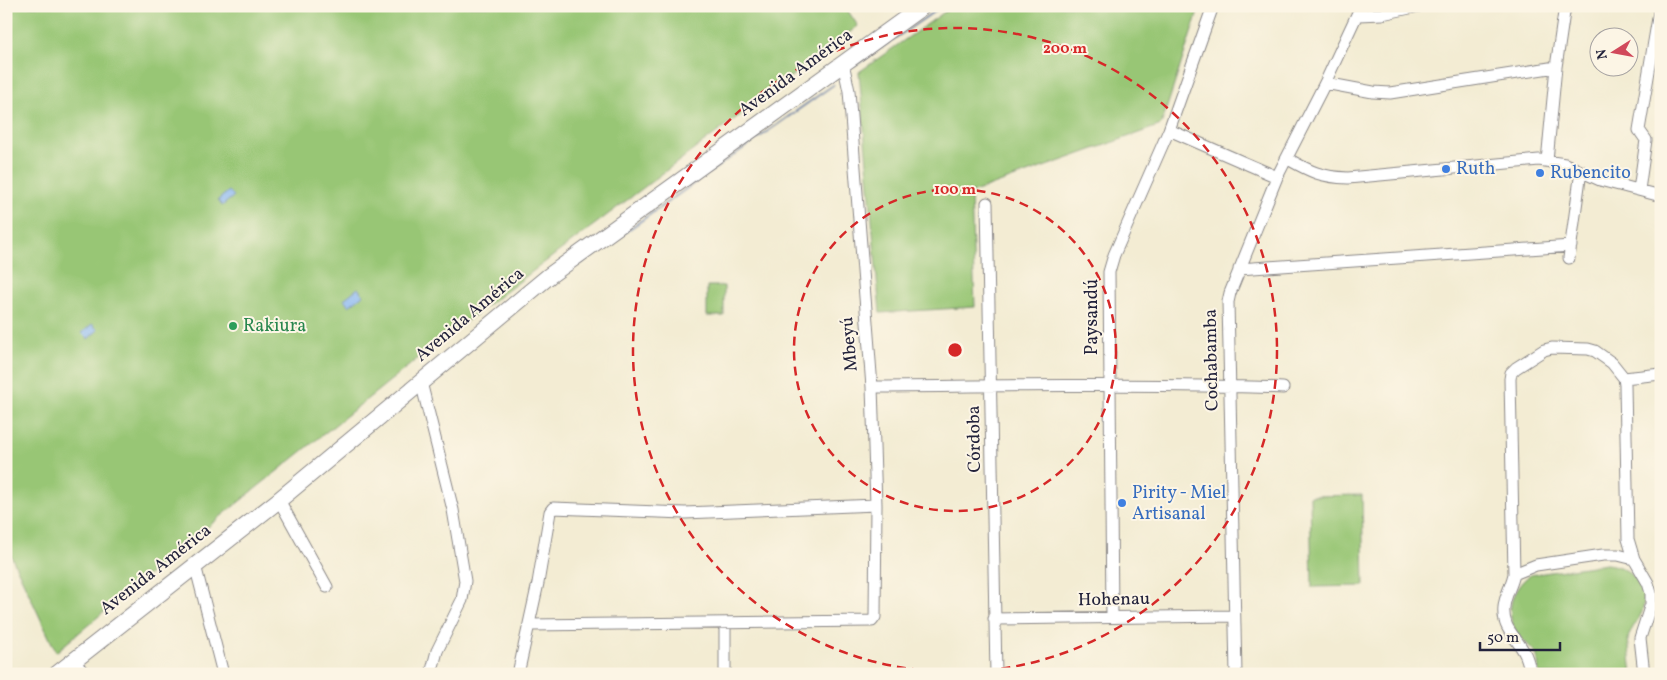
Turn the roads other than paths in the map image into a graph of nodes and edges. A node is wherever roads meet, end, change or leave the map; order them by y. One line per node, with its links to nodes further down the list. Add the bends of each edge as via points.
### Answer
1 (923, 6): 7 (main road, Avenida América)
2 (1212, 6): 10 (street, Paysandú)
3 (1419, 6): 6 (street, via 1382,14)
4 (1565, 6): 8 (street)
5 (1660, 6): 15 (street, via 1639,130 1646,140)
6 (1360, 11): 9 (street, Cochabamba)
7 (843, 63): 23 (main road, Avenida América, via 549,276); 27 (street, Mbeyú, via 849,90)
8 (1556, 67): 9 (street, via 1390,93); 12 (street)
9 (1325, 83): 11 (street, Cochabamba)
10 (1169, 130): 14 (street); 24 (street, Paysandú, via 1109,272)
11 (1288, 159): 12 (street, via 1312,172 1348,178); 14 (street, Cochabamba)
12 (1547, 161): 13 (street)
13 (1581, 171): 15 (street, via 1600,180); 18 (street)
14 (1277, 177): 20 (street, Cochabamba)
15 (1639, 190): 16 (street)
16 (1661, 196)
17 (987, 204): 25 (street, Córdoba)
18 (1571, 246): 19 (street); 20 (street)
19 (1569, 258)
20 (1239, 269): 26 (street, Cochabamba, via 1228,302)
21 (1661, 374): 22 (street)
22 (1624, 378): 31 (street, via 1628,540); 33 (street, via 1612,363 1588,349 1544,350 1512,373)
23 (421, 382): 29 (main road, Avenida América); 44 (street, via 453,510 465,581 462,600 437,651)
24 (1110, 385): 25 (street); 26 (street); 36 (street, Paysandú)
25 (991, 386): 27 (street); 37 (street, Córdoba)
26 (1229, 386): 28 (street); 35 (street, Cochabamba)
27 (872, 387): 30 (street, Mbeyú)
28 (1283, 388)
29 (279, 500): 32 (main road, Avenida América); 34 (street)
30 (876, 505): 38 (street, Mbeyú, via 876,615 872,621); 39 (street, via 685,513 553,508)
31 (1634, 559): 33 (street, via 1603,555 1536,565); 50 (street, via 1651,593 1651,604 1640,638)
32 (195, 565): 40 (main road, Avenida América); 43 (street)
33 (1514, 574): 49 (street, via 1505,596 1506,625 1523,649)
34 (327, 587)
35 (1234, 616): 36 (street, Hohenau); 48 (street, Cochabamba)
36 (1112, 617): 37 (street, Hohenau)
37 (994, 619): 47 (street, Córdoba)
38 (725, 623): 39 (street); 46 (street)
39 (530, 625): 45 (street)
40 (73, 661): 41 (main road, Avenida América); 42 (street)
41 (56, 674)
42 (85, 674)
43 (223, 674)
44 (431, 674)
45 (518, 674)
46 (725, 674)
47 (996, 674)
48 (1236, 674)
49 (1531, 674)
50 (1644, 674)

